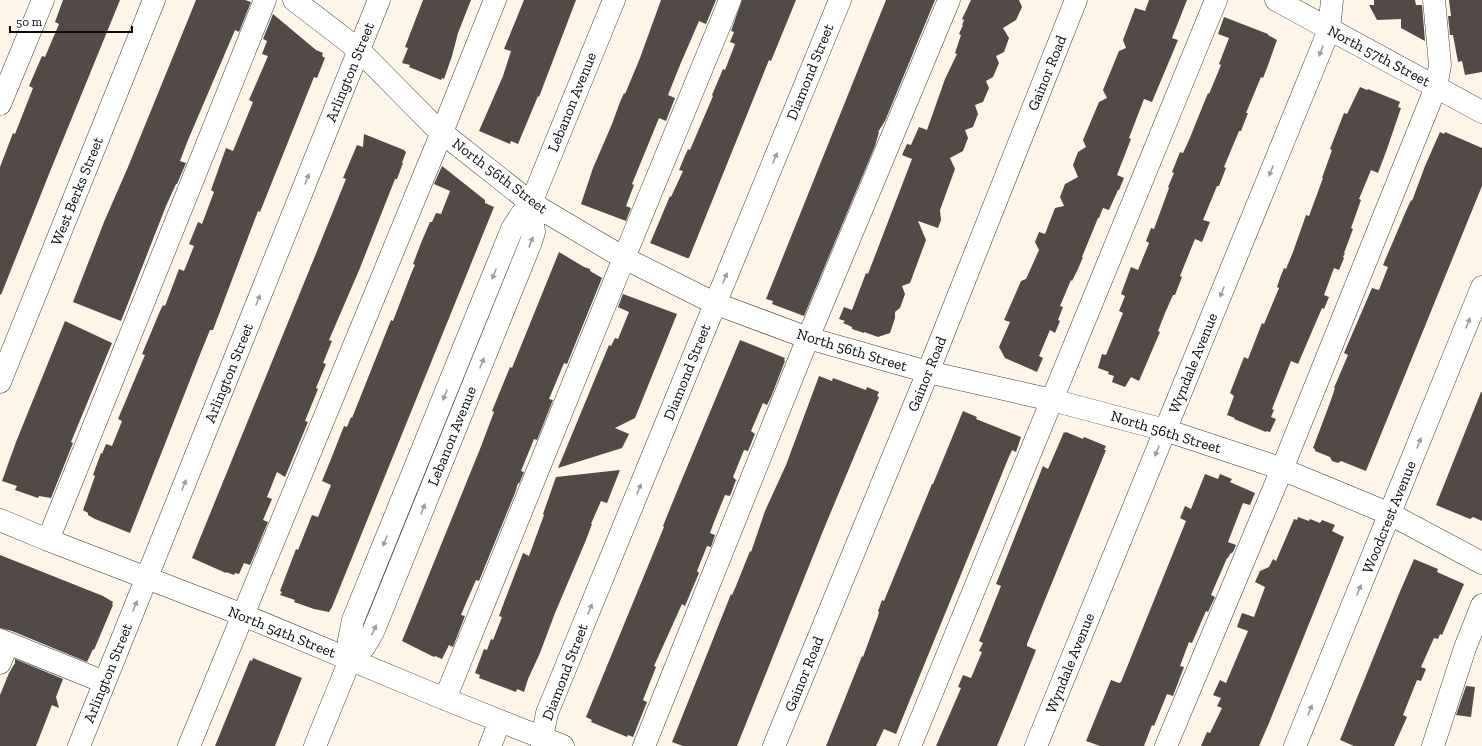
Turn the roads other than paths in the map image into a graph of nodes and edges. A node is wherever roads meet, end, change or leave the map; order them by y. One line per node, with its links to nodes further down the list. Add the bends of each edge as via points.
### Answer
1 (43, 0): 19 (street)
2 (154, 0): 28 (street, West Berks Street)
3 (265, 0): 36 (street)
4 (294, 0): 17 (street, North 56th Street)
5 (379, 0): 17 (street, Arlington Street)
6 (495, 0): 21 (street)
7 (614, 0): 22 (street, Lebanon Avenue)
8 (730, 0): 23 (street)
9 (840, 0): 25 (street, Diamond Street, one-way to 9)
10 (949, 0): 26 (street)
11 (1076, 0): 27 (street, Gainor Road)
12 (1216, 0): 29 (street)
13 (1276, 0): 16 (street, North 57th Street)
14 (1332, 0): 16 (street, Wyndale Avenue)
15 (1434, 0): 18 (street, via 1440,65)
16 (1330, 30): 18 (street, North 57th Street); 31 (street, Wyndale Avenue, one-way to 31)
17 (359, 50): 21 (street, North 56th Street); 38 (street, Arlington Street, one-way to 17)
18 (1436, 87): 20 (street, North 57th Street); 33 (street)
19 (0, 104)
20 (1482, 112)
21 (442, 132): 22 (street, North 56th Street); 40 (street)
22 (531, 203): 23 (street, North 56th Street); 30 (street, Lebanon Avenue, one-way to 30, via 512,229); 32 (street, Lebanon Avenue, one-way to 22, via 531,242 534,232)
23 (624, 258): 25 (street, North 56th Street); 45 (street)
24 (1482, 287): 34 (street, Woodcrest Avenue, one-way to 24)
25 (714, 303): 26 (street, North 56th Street); 47 (street, Diamond Street, one-way to 25, via 547,713)
26 (808, 338): 27 (street, North 56th Street); 53 (street)
27 (928, 372): 29 (street, North 56th Street); 54 (street, Gainor Road)
28 (0, 382)
29 (1052, 400): 31 (street, North 56th Street); 55 (street)
30 (433, 422): 32 (street); 42 (street, Lebanon Avenue, one-way to 42, via 353,620 349,640)
31 (1165, 430): 33 (street, North 56th Street); 56 (street, Wyndale Avenue, one-way to 56)
32 (454, 431): 42 (street, Lebanon Avenue, one-way to 32, via 364,647 373,632)
33 (1282, 470): 34 (street, North 56th Street); 57 (street)
34 (1390, 514): 37 (street, North 56th Street); 58 (street, Woodcrest Avenue, one-way to 34)
35 (0, 520): 36 (street, North 54th Street)
36 (48, 540): 38 (street, North 54th Street)
37 (1482, 563)
38 (146, 578): 40 (street, North 54th Street); 44 (street, Arlington Street, one-way to 38)
39 (1482, 605): 59 (street)
40 (243, 615): 42 (street, North 54th Street); 49 (street)
41 (4, 642): 43 (street); 44 (street)
42 (350, 660): 45 (street, North 54th Street); 50 (street, Lebanon Avenue)
43 (0, 663)
44 (104, 682): 48 (street, Arlington Street)
45 (445, 699): 46 (street, North 54th Street)
46 (500, 721): 47 (street, North 54th Street); 51 (street)
47 (542, 742): 52 (street, North 54th Street)
48 (78, 746)
49 (189, 746)
50 (315, 746)
51 (490, 746)
52 (563, 746)
53 (644, 746)
54 (774, 746)
55 (910, 746)
56 (1036, 746)
57 (1166, 746)
58 (1295, 746)
59 (1433, 746)

